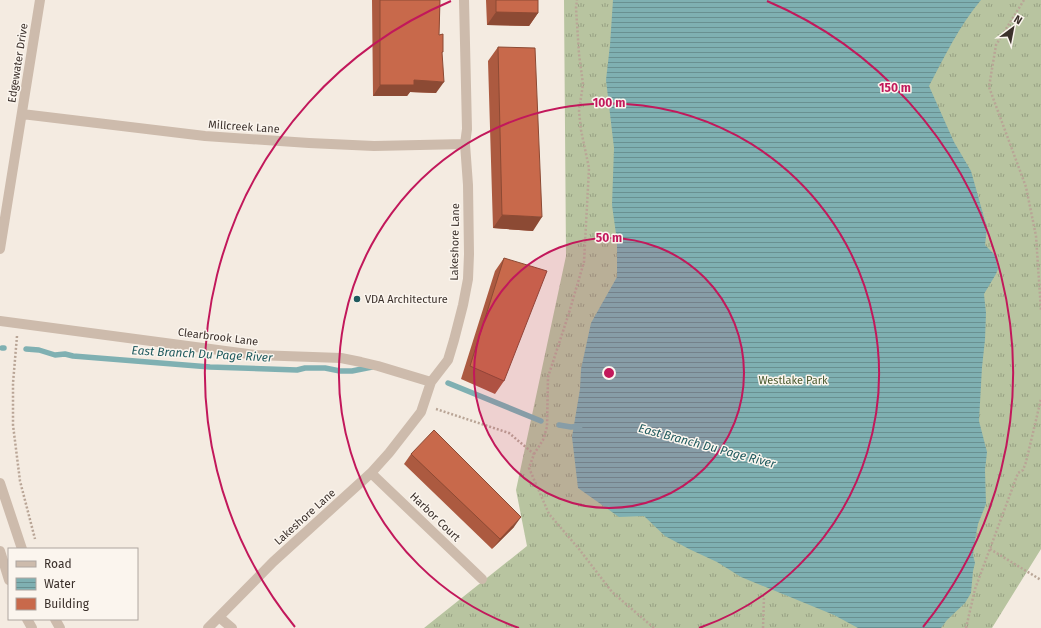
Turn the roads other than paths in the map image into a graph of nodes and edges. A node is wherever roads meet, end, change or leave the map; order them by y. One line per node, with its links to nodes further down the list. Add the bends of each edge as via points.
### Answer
1 (40, 0): 3 (street, Edgewater Drive)
2 (464, 0): 4 (street, Lakeshore Lane, via 467,130)
3 (22, 114): 4 (street, Millcreek Lane, via 205,136 374,146); 5 (street, Edgewater Drive)
4 (465, 144): 8 (street, Lakeshore Lane, via 468,185 468,279 448,360)
5 (4, 200): 6 (street, Edgewater Drive)
6 (0, 248)
7 (0, 320): 8 (street, Clearbrook Lane, via 256,355 341,358)
8 (431, 382): 9 (street, Lakeshore Lane, via 421,412)
9 (372, 473): 14 (street, Harbor Court); 15 (street, Lakeshore Lane, via 273,562)
10 (0, 483): 11 (street)
11 (22, 548)
12 (0, 551): 13 (street)
13 (8, 577)
14 (482, 579)
15 (219, 617): 16 (street, Lakeshore Lane); 17 (street)
16 (208, 628)
17 (232, 628)

